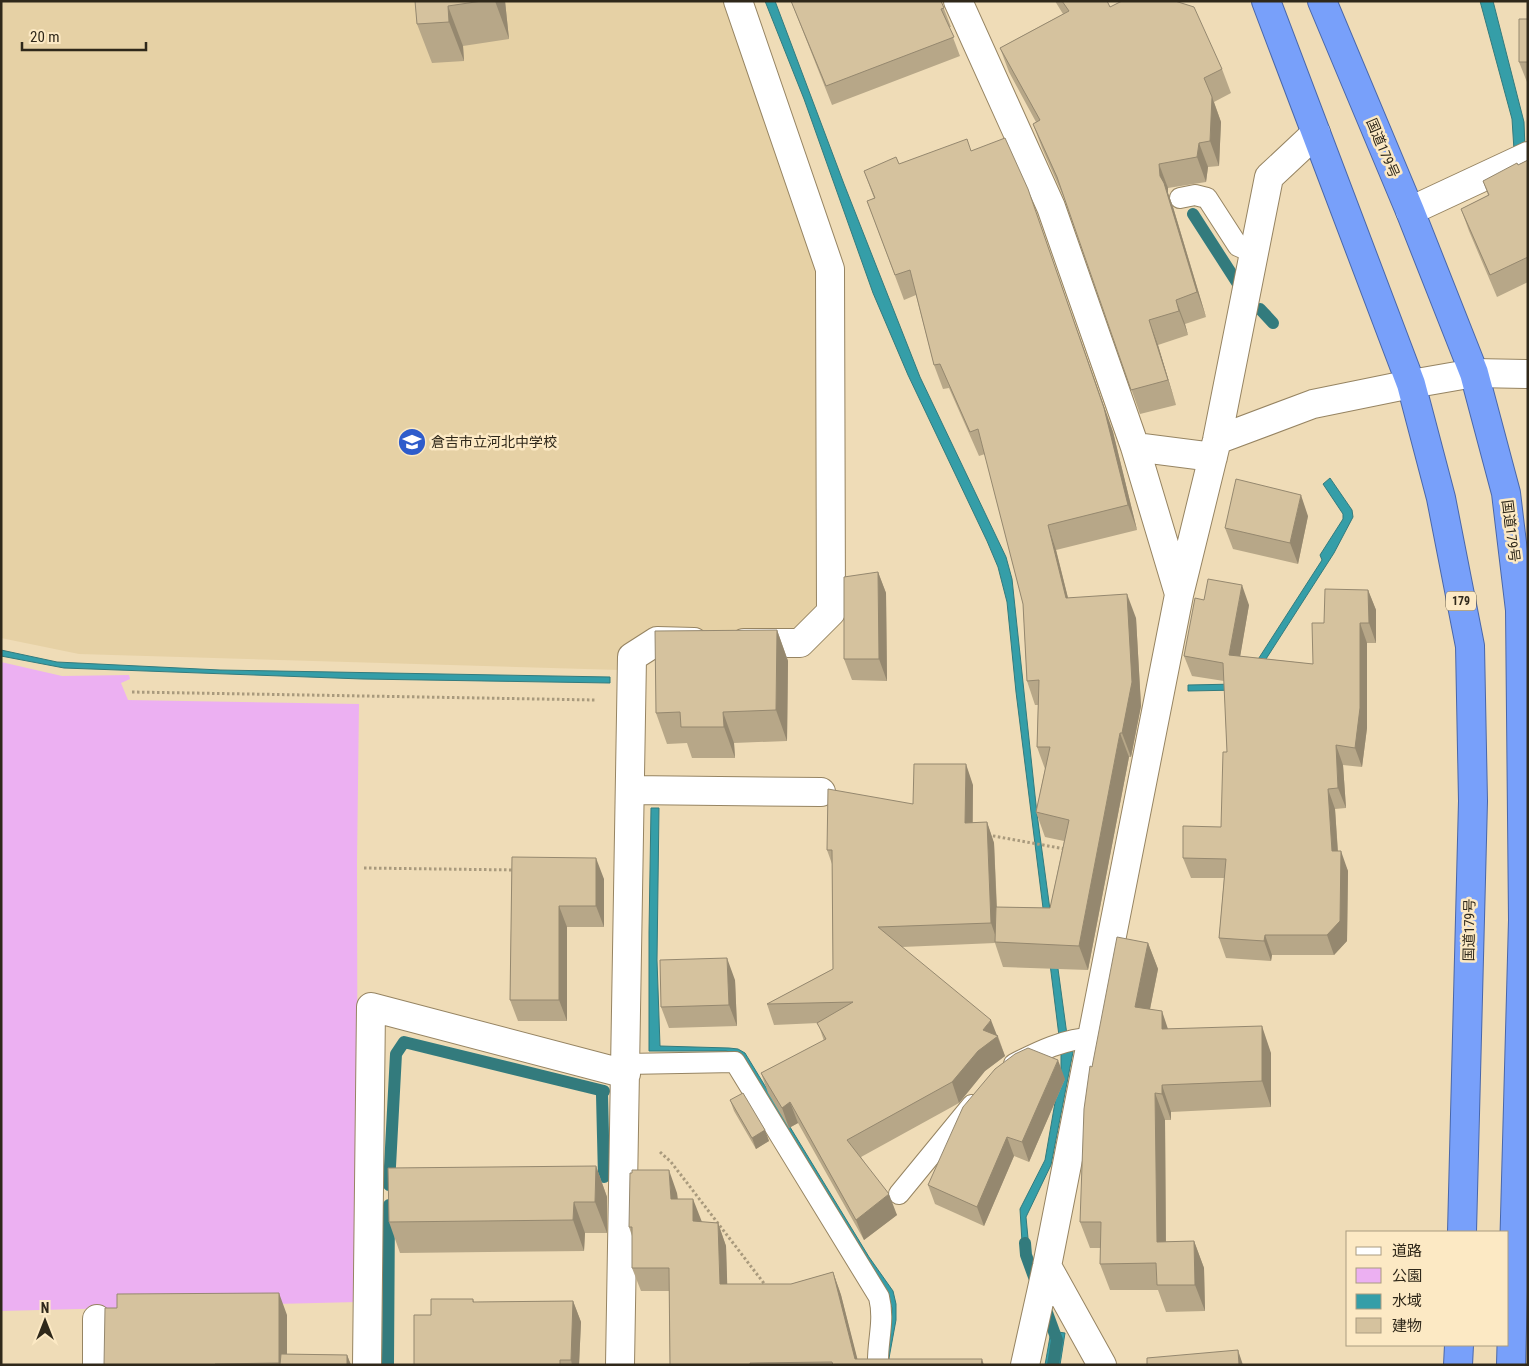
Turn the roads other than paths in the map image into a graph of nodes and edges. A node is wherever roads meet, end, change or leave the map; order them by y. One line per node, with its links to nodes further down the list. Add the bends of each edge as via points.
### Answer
1 (738, 1): 16 (street, via 830,268 831,612 800,643 657,641 632,657)
2 (958, 1): 13 (street, via 1051,207)
3 (1266, 1): 5 (highway, 国道179号 / 179)
4 (1322, 1): 8 (highway, 国道179号)
5 (1316, 134): 9 (street, via 1269,177); 12 (highway, 国道179号 / 179)
6 (1528, 156): 8 (street)
7 (1180, 198): 9 (lane, via 1194,195 1207,198 1238,246)
8 (1410, 211): 10 (highway, 国道179号)
9 (1254, 253): 14 (street)
10 (1474, 373): 11 (street); 12 (street); 34 (highway, 国道179号, via 1506,493 1520,610 1523,920)
11 (1528, 374)
12 (1411, 384): 14 (street, via 1313,404); 23 (highway, 国道179号 / 179, via 1441,498 1470,646 1472,801)
13 (1135, 447): 14 (street); 15 (street)
14 (1215, 448): 15 (street)
15 (1179, 595): 18 (street)
16 (630, 790): 17 (street); 19 (street)
17 (821, 792)
18 (1092, 1038): 20 (lane, via 1079,1038 1045,1050); 24 (street)
19 (626, 1069): 28 (street, via 371,1007); 29 (street); 30 (lane, via 735,1062 879,1297 882,1322)
20 (1001, 1074)
21 (981, 1094): 22 (lane)
22 (899, 1194)
23 (1462, 1231)
24 (1047, 1266): 31 (street); 32 (street)
25 (97, 1320): 27 (street)
26 (1459, 1346): 33 (highway)
27 (97, 1365)
28 (367, 1365)
29 (620, 1365)
30 (878, 1365)
31 (1025, 1365)
32 (1102, 1365)
33 (1458, 1365)
34 (1510, 1365)

